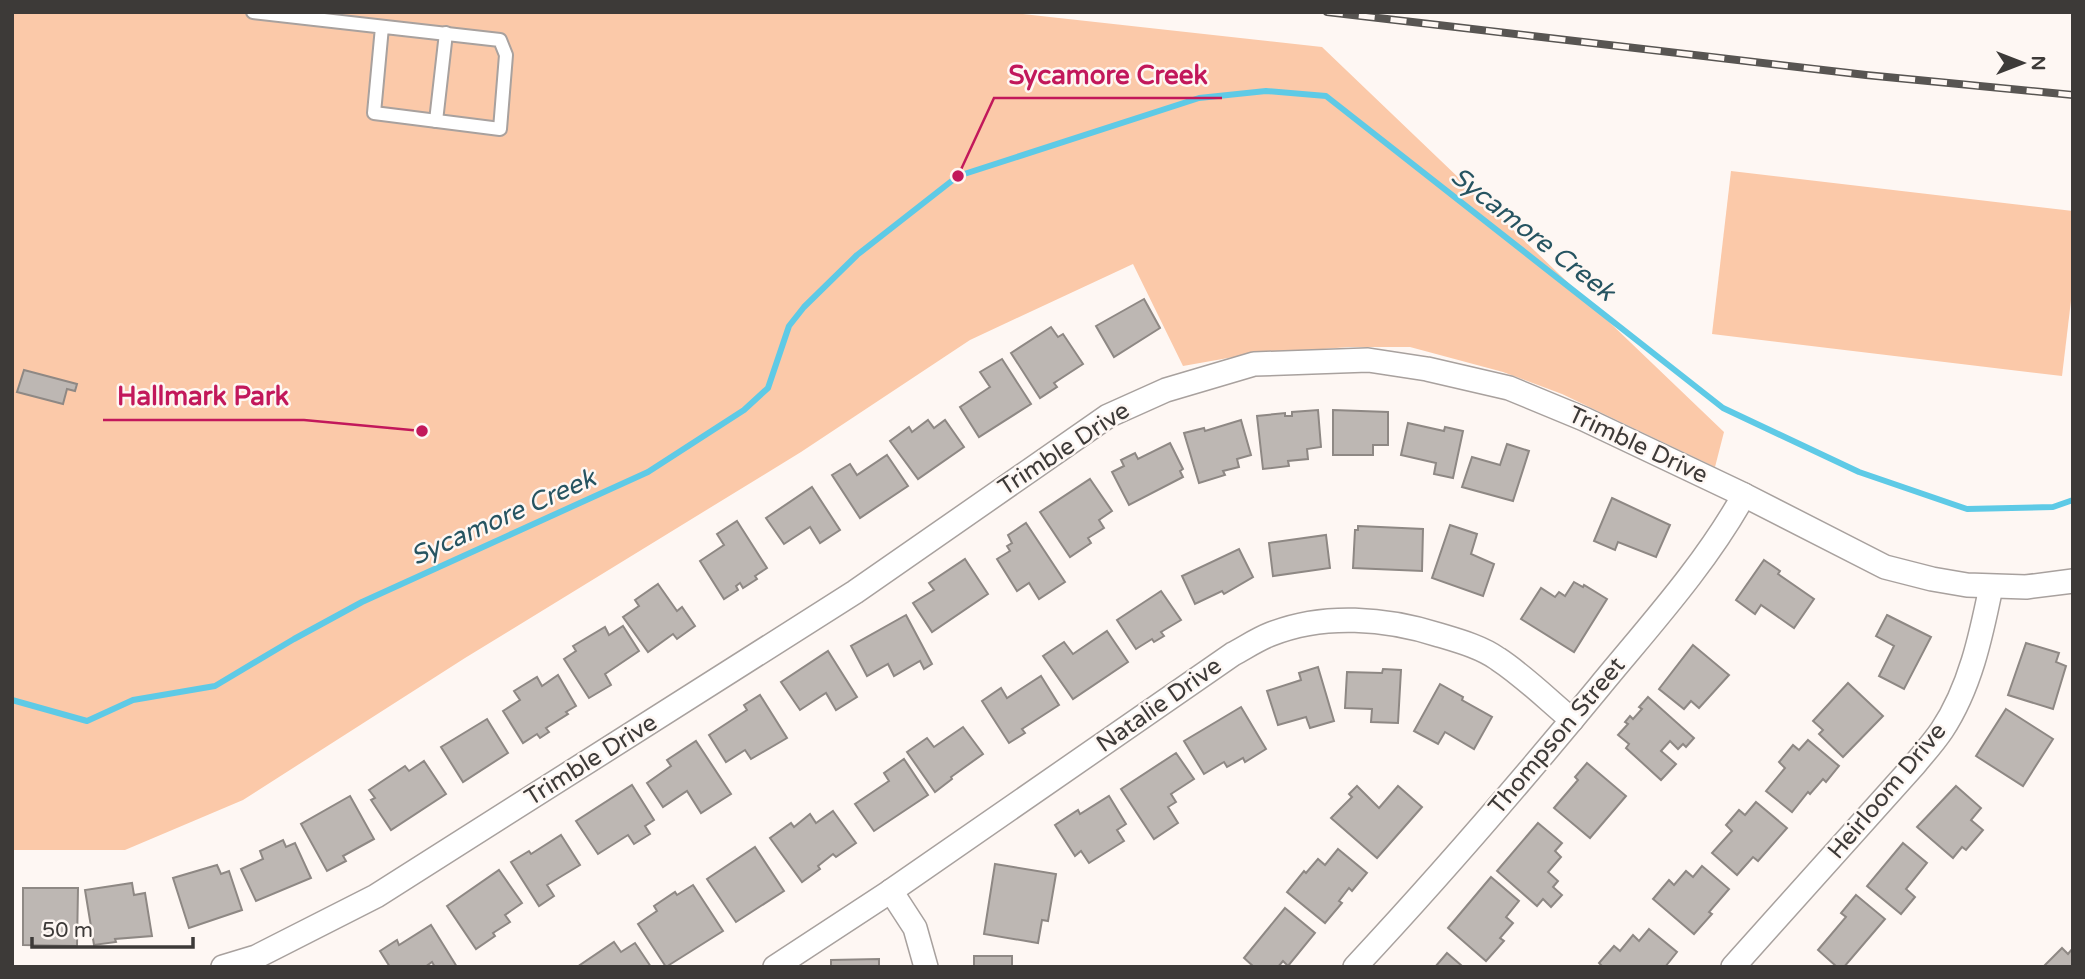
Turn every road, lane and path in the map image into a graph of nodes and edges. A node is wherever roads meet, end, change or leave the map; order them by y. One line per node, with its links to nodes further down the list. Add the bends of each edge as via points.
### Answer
1 (253, 12): 2 (lane)
2 (382, 27): 3 (lane); 4 (lane, via 374,113)
3 (446, 33): 4 (lane); 4 (lane, via 499,40 506,55 500,129)
4 (436, 121)
5 (1744, 495): 7 (street, Trimble Drive, via 1885,567); 8 (street, Thompson Street, via 1696,571); 10 (street, Trimble Drive, via 1508,388 1427,369 1368,360 1310,360 1254,364 1205,377 1108,416 855,592 376,895)
6 (2073, 581): 7 (street, Trimble Drive)
7 (1991, 587): 15 (street, Heirloom Drive, via 1969,672 1942,731)
8 (1572, 720): 9 (street, Natalie Drive, via 1497,658 1466,643 1379,621 1300,626 1271,634 1233,654); 14 (street, Thompson Street)
9 (891, 891): 12 (street, Natalie Drive); 13 (street, via 915,928)
10 (259, 962): 11 (street, Trimble Drive)
11 (223, 967)
12 (775, 967)
13 (926, 967)
14 (1355, 967)
15 (1733, 967)

